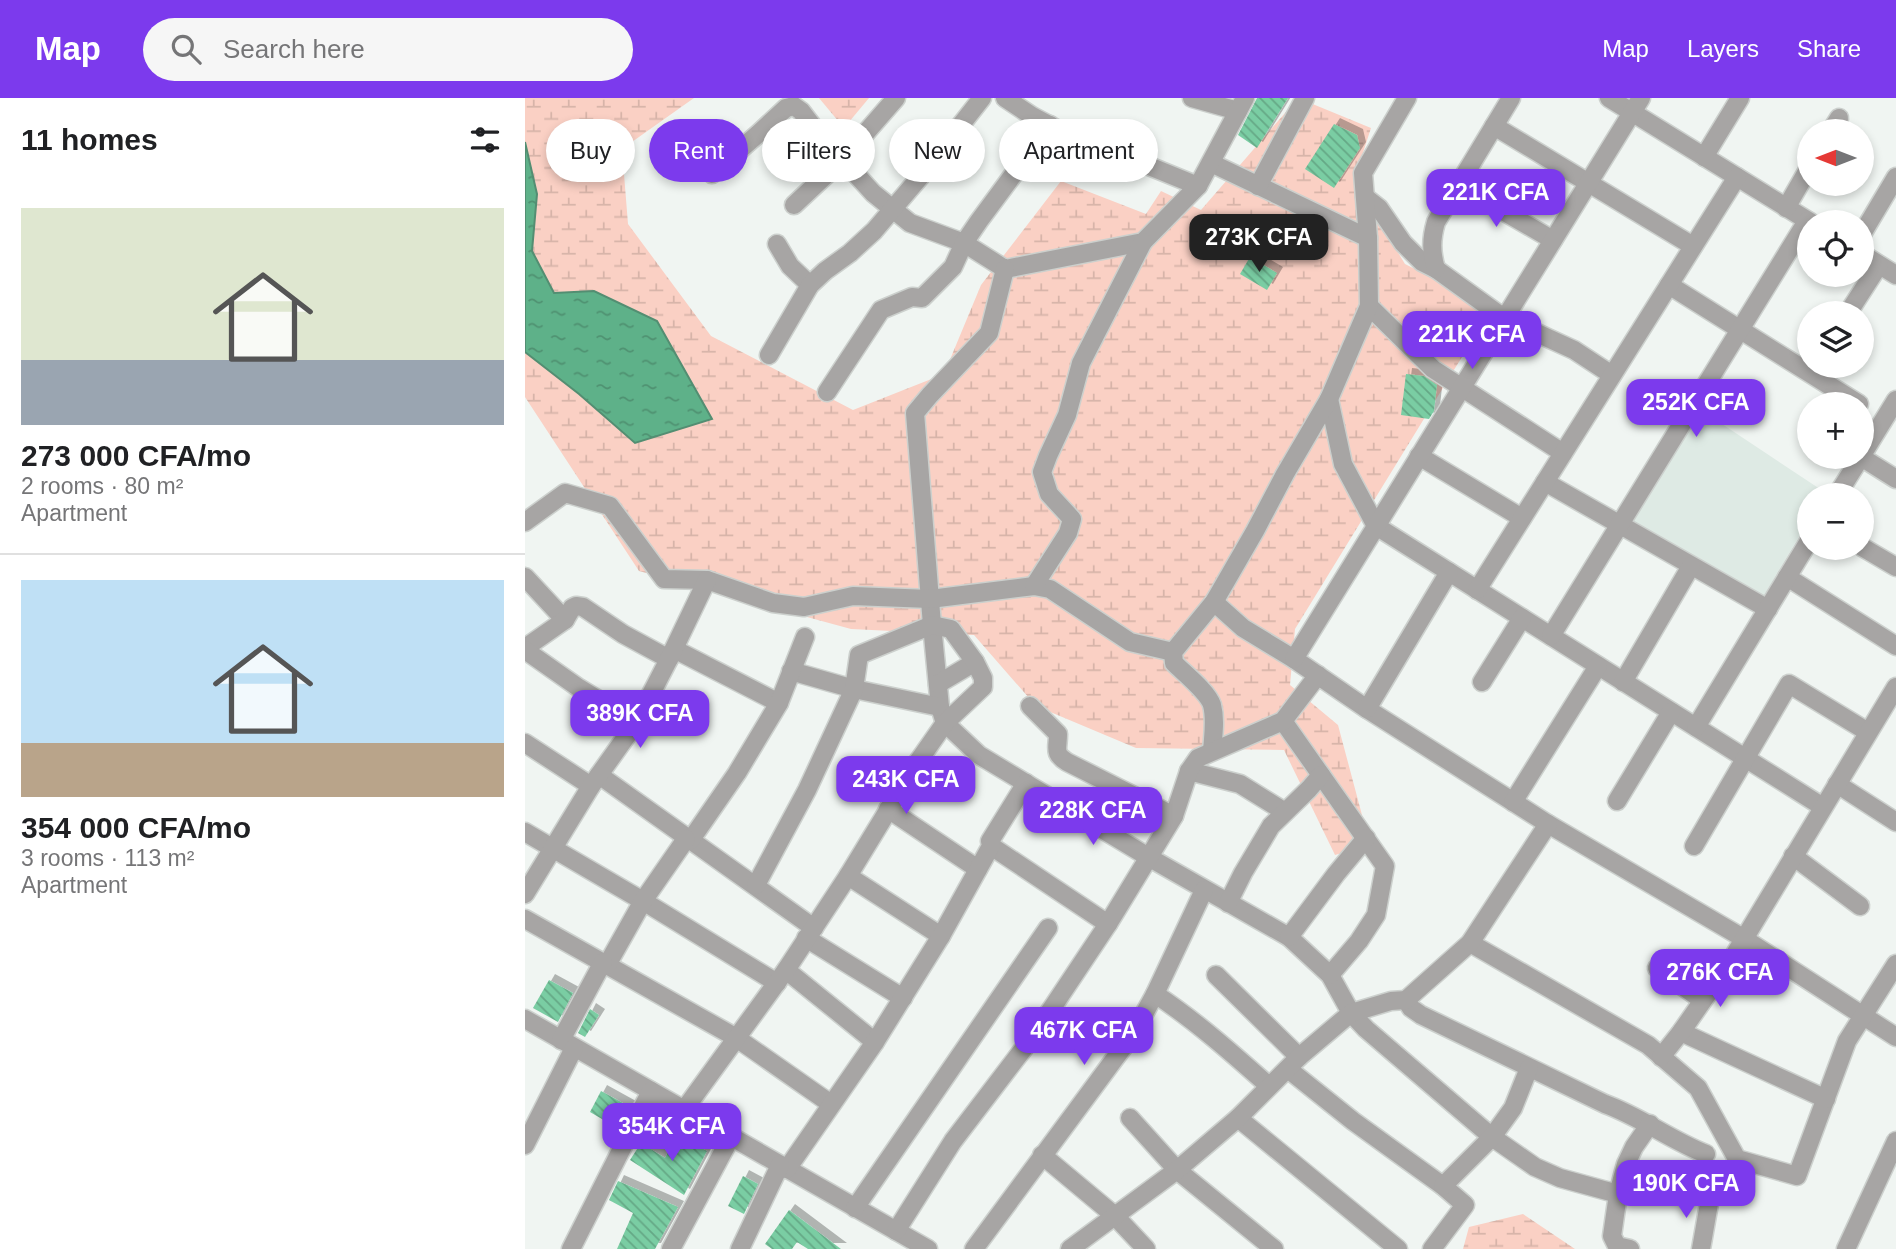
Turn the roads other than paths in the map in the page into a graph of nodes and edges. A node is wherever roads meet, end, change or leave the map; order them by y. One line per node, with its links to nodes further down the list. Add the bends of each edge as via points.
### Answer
1 (896, 98): 15 (street)
2 (982, 98): 35 (street)
3 (1005, 98): 14 (street)
4 (1192, 98): 10 (street)
5 (1305, 98): 29 (street)
6 (1407, 98): 32 (street, via 1363,173)
7 (1511, 98): 16 (street)
8 (1609, 98): 11 (street)
9 (1740, 98): 19 (street)
10 (1242, 105): 20 (street)
11 (1636, 105): 19 (street); 27 (street)
12 (773, 119): 13 (street, via 794,106)
13 (808, 119)
14 (1038, 119)
15 (875, 122)
16 (1494, 126): 27 (street); 30 (street)
17 (762, 130): 18 (street)
18 (748, 143)
19 (1704, 157): 22 (street)
20 (1211, 163): 28 (street); 29 (street)
21 (1158, 170): 28 (street)
22 (1737, 177): 34 (street); 44 (street)
23 (1896, 177): 36 (street)
24 (819, 182): 33 (street)
25 (863, 182): 35 (street)
26 (1008, 182): 42 (street)
27 (1588, 183): 39 (street); 44 (street)
28 (1198, 186): 41 (street)
29 (1258, 186): 38 (street)
30 (1458, 186): 39 (street); 48 (street, via 1432,235)
31 (1797, 189): 34 (street)
32 (1365, 197): 38 (street); 48 (street, via 1379,208 1411,253)
33 (794, 205)
34 (1786, 208): 37 (street)
35 (893, 209): 42 (street, via 910,223); 50 (street, via 858,246)
36 (1874, 214)
37 (1797, 215)
38 (1368, 238): 53 (street)
39 (1553, 240): 54 (street)
40 (1797, 241): 55 (street)
41 (1143, 242): 47 (street); 85 (street, via 1081,363 1067,415 1042,472 1049,494 1072,519)
42 (964, 243): 47 (street); 61 (street, via 953,267 922,298 912,297 881,310)
43 (777, 244): 50 (street, via 790,266)
44 (1693, 246): 51 (street)
45 (1874, 262): 46 (street)
46 (1879, 265): 49 (street); 52 (street)
47 (1005, 269): 87 (street, via 989,333 915,413)
48 (1436, 269): 54 (street)
49 (1896, 275)
50 (810, 285): 56 (street)
51 (1669, 285): 55 (street); 58 (street)
52 (1856, 301)
53 (1369, 306): 60 (street, via 1433,369); 63 (street)
54 (1504, 318): 58 (street, via 1574,350); 60 (street)
55 (1741, 329): 57 (street); 75 (street)
56 (769, 355)
57 (1797, 361)
58 (1612, 375): 68 (street)
59 (1824, 378): 62 (street)
60 (1462, 387): 68 (street); 69 (street)
61 (827, 392)
62 (1843, 392)
63 (1329, 399): 76 (street, via 1343,464); 88 (street)
64 (1896, 400): 66 (street)
65 (1874, 414): 66 (street)
66 (1883, 420): 67 (street)
67 (1874, 435)
68 (1563, 453): 72 (street)
69 (1419, 456): 73 (street); 76 (street)
70 (1874, 465): 71 (street)
71 (1896, 479)
72 (1545, 482): 73 (street); 75 (street)
73 (1523, 518): 86 (street)
74 (525, 522): 84 (street, via 565,493 610,506 664,579)
75 (1620, 525): 79 (street); 93 (street)
76 (1376, 526): 81 (street); 99 (street)
77 (1874, 554): 80 (street)
78 (1797, 560): 83 (street)
79 (1691, 566): 89 (street); 105 (street)
80 (1896, 567)
81 (1449, 572): 86 (street); 111 (street)
82 (525, 577): 91 (street)
83 (1787, 577): 89 (street); 95 (street)
84 (706, 580): 87 (street, via 773,603 804,607 853,596); 98 (street)
85 (1034, 586): 87 (street); 97 (street, via 1050,589 1130,642)
86 (1477, 590): 90 (street)
87 (930, 599): 92 (street)
88 (1214, 602): 97 (street); 99 (street, via 1243,628)
89 (1768, 609): 117 (street)
90 (1522, 618): 93 (street); 104 (street)
91 (565, 621): 96 (street); 98 (street, via 572,608 583,607 623,634)
92 (932, 625): 100 (street, via 951,629); 106 (street); 108 (street, via 859,655)
93 (1551, 636): 101 (street)
94 (805, 637): 102 (street)
95 (1896, 646)
96 (525, 649): 116 (street)
97 (1173, 652): 120 (street, via 1174,663 1212,704)
98 (672, 654): 109 (street); 116 (street)
99 (1294, 659): 103 (street)
100 (975, 662): 106 (street); 114 (street, via 983,687)
101 (1598, 666): 105 (street); 128 (street)
102 (791, 671): 108 (street); 109 (street)
103 (1318, 675): 111 (street); 115 (street)
104 (1482, 682)
105 (1623, 682): 112 (street)
106 (938, 684): 114 (street)
107 (1896, 687): 113 (street)
108 (854, 689): 114 (street); 145 (street)
109 (779, 703): 137 (street, via 737,773)
110 (1030, 706): 132 (street, via 1058,734 1058,756)
111 (1367, 709): 128 (street)
112 (1671, 712): 117 (street); 127 (street)
113 (1889, 713): 118 (street)
114 (943, 715): 125 (street, via 979,755); 130 (street)
115 (1283, 721): 120 (street); 123 (street)
116 (635, 723): 124 (street)
117 (1696, 727): 121 (street)
118 (1868, 732): 121 (street, via 1789,684); 126 (street)
119 (525, 743): 124 (street)
120 (1212, 751): 122 (street, via 1198,758)
121 (1745, 758): 129 (street); 139 (street)
122 (1189, 771): 131 (street, via 1240,784); 132 (street)
123 (1321, 775): 131 (street); 136 (street)
124 (595, 780): 137 (street); 140 (street)
125 (1026, 783): 138 (street); 142 (street)
126 (1837, 784): 129 (street); 133 (street)
127 (1617, 801)
128 (1513, 802): 134 (street)
129 (1823, 807): 141 (street)
130 (888, 809): 143 (street); 144 (street)
131 (1285, 811): 149 (street, via 1271,825)
132 (1174, 816): 142 (street)
133 (1896, 822)
134 (1548, 824): 157 (street); 158 (street)
135 (525, 832): 140 (street)
136 (1366, 838): 156 (street); 163 (street, via 1385,866 1376,915)
137 (688, 840): 145 (street); 148 (street)
138 (991, 846): 143 (street); 152 (street)
139 (1694, 846)
140 (551, 849): 147 (street); 148 (street)
141 (1793, 856): 150 (street); 157 (street)
142 (1150, 858): 146 (street); 152 (street)
143 (978, 869): 155 (street)
144 (848, 876): 154 (street); 155 (street)
145 (756, 886): 154 (street)
146 (1204, 890): 149 (street); 165 (street)
147 (525, 894)
148 (643, 901): 159 (street); 164 (street)
149 (1228, 903): 156 (street)
150 (1860, 906)
151 (525, 919): 159 (street)
152 (1108, 924): 201 (street, via 1034,1035 953,1141)
153 (1048, 928): 199 (street)
154 (810, 933): 164 (street); 166 (street)
155 (941, 936): 166 (street)
156 (1289, 937): 163 (street)
157 (1743, 938): 168 (street); 170 (street)
158 (1470, 943): 167 (street); 177 (street, via 1638,1038)
159 (605, 964): 173 (street); 176 (street)
160 (1896, 964): 170 (street)
161 (1657, 968): 168 (street)
162 (1216, 975): 178 (street)
163 (1331, 975): 169 (street)
164 (781, 976): 173 (street); 175 (street)
165 (1155, 995): 180 (street); 193 (street, via 1133,1034)
166 (903, 998): 175 (street)
167 (1406, 1000): 169 (street); 179 (street, via 1421,1015)
168 (1702, 1000): 172 (street)
169 (1350, 1013): 178 (street); 189 (street)
170 (1863, 1014): 174 (street); 182 (street, via 1836,1066)
171 (525, 1019): 176 (street)
172 (1681, 1032): 177 (street); 182 (street)
173 (735, 1037): 183 (street); 184 (street)
174 (1896, 1037)
175 (875, 1042): 183 (street)
176 (568, 1044): 181 (street); 191 (street)
177 (1661, 1057): 182 (street, via 1697,1088 1737,1159 1797,1176)
178 (1294, 1063): 180 (street); 196 (street, via 1353,1121)
179 (1529, 1068): 187 (street); 189 (street, via 1513,1108)
180 (1269, 1086): 186 (street)
181 (651, 1091): 184 (street); 202 (street)
182 (1826, 1099)
183 (831, 1104): 194 (street)
184 (684, 1110): 188 (street)
185 (1131, 1118): 195 (street)
186 (1238, 1118): 195 (street); 210 (street)
187 (1650, 1124): 192 (street); 197 (street, via 1633,1147)
188 (731, 1137): 194 (street); 203 (street)
189 (1492, 1137): 196 (street); 197 (street, via 1550,1174)
190 (1896, 1141): 214 (street)
191 (525, 1145)
192 (1706, 1154)
193 (1042, 1155): 200 (street); 206 (street)
194 (783, 1167): 199 (street); 204 (street)
195 (1177, 1170): 200 (street); 209 (street)
196 (1443, 1186): 211 (street, via 1465,1205)
197 (1618, 1194): 212 (street, via 1612,1236 1617,1246)
198 (1710, 1198): 213 (street)
199 (855, 1208): 201 (street)
200 (1115, 1216): 207 (street); 208 (street)
201 (896, 1231): 205 (street)
202 (571, 1249)
203 (671, 1249)
204 (740, 1249)
205 (927, 1249)
206 (974, 1249)
207 (1070, 1249)
208 (1146, 1249)
209 (1274, 1249)
210 (1398, 1249)
211 (1432, 1249)
212 (1630, 1249)
213 (1701, 1249)
214 (1846, 1249)

